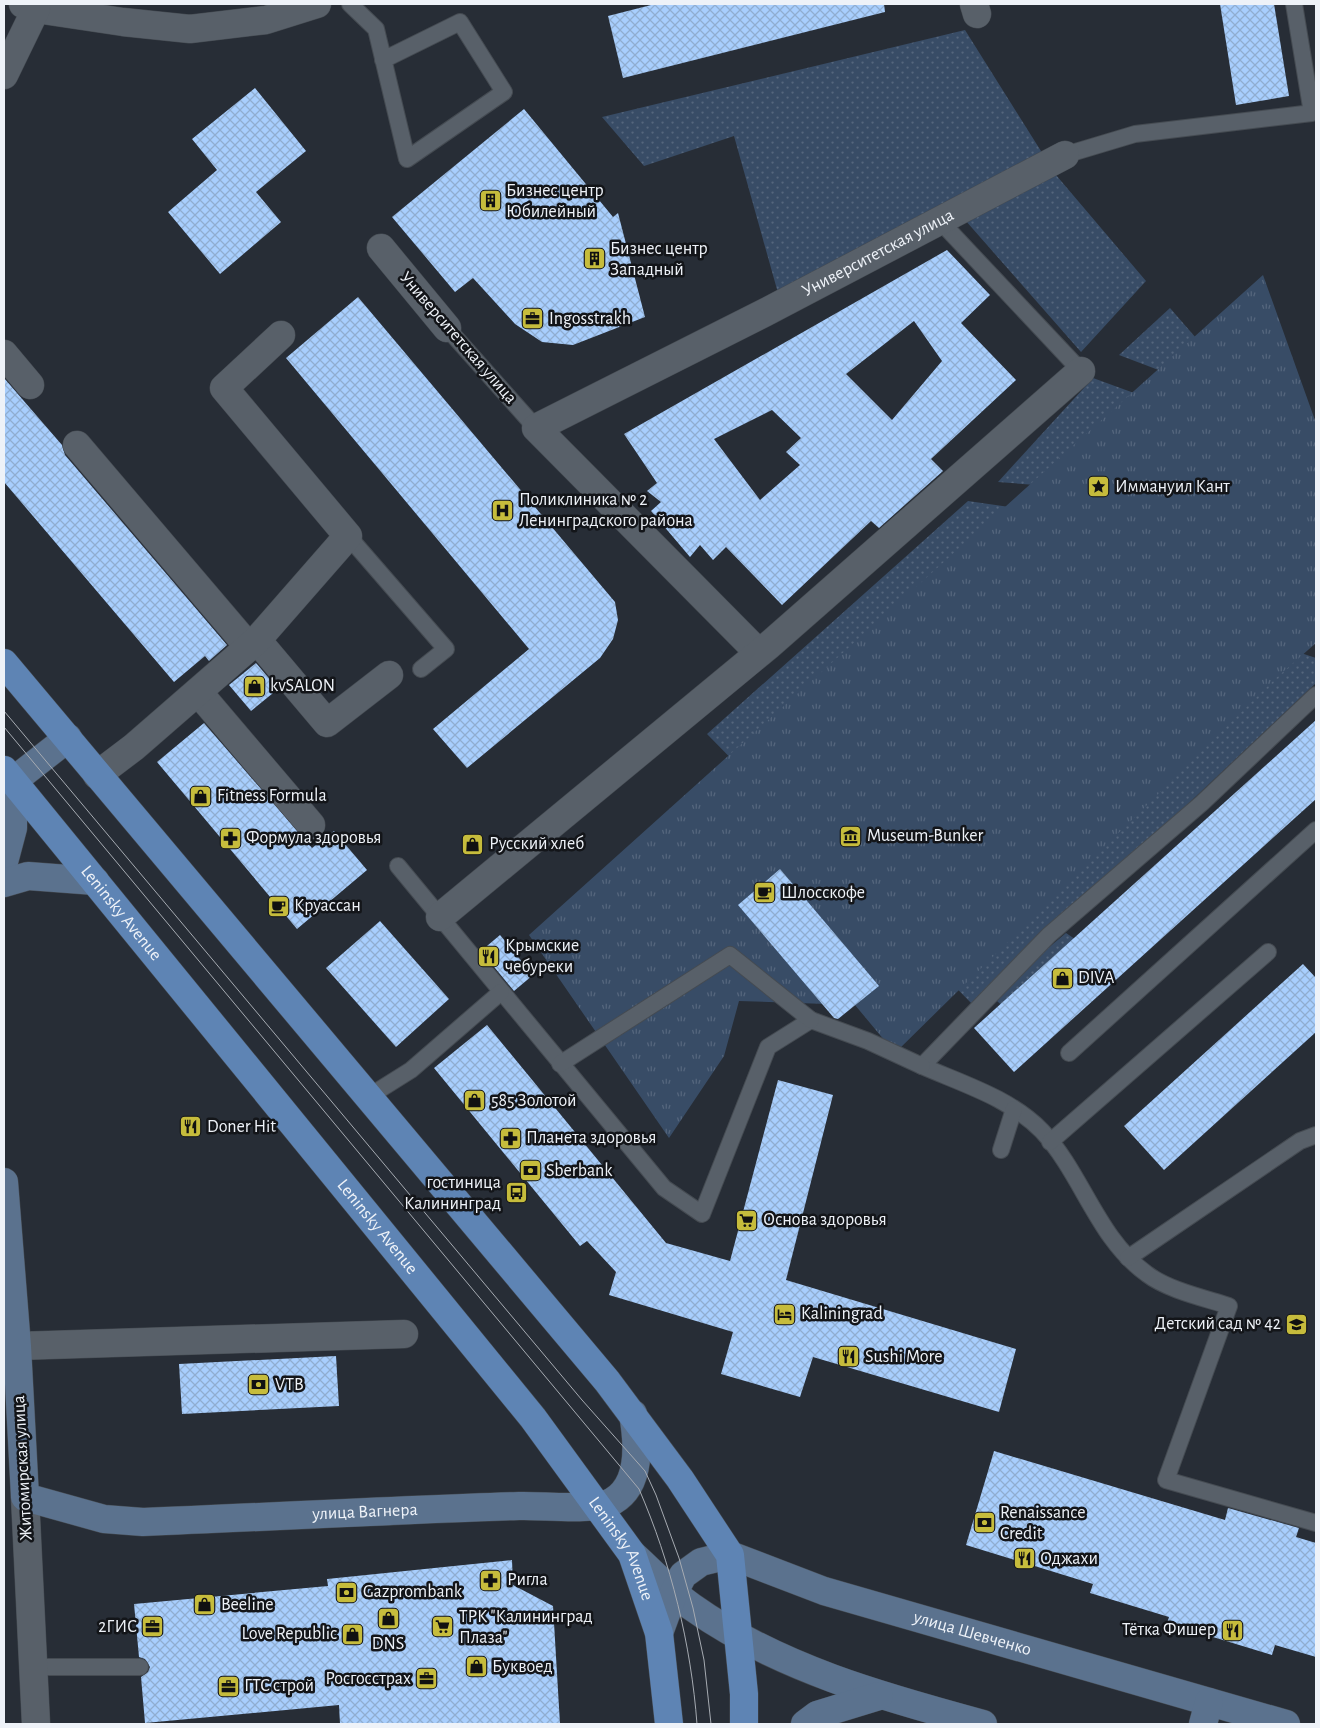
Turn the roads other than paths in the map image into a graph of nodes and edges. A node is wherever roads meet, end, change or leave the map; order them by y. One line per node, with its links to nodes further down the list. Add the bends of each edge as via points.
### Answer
1 (317, 4): 4 (street, via 266,20 190,29 123,22)
2 (350, 4): 5 (lane, via 376,29)
3 (1294, 4): 7 (lane)
4 (29, 6): 6 (street, via 22,41)
5 (383, 60): 5 (lane, via 407,159 504,92 460,22)
6 (4, 74)
7 (1314, 114): 8 (lane, Университетская улица, via 1135,134)
8 (1065, 155): 9 (street, Университетская улица)
9 (940, 221): 14 (lane); 16 (street, Университетская улица)
10 (381, 248): 11 (street, Университетская улица)
11 (447, 328): 16 (lane, Университетская улица)
12 (281, 335): 18 (street, via 224,388)
13 (4, 354): 15 (street)
14 (1081, 371): 20 (street)
15 (30, 385)
16 (536, 428): 20 (street, Университетская улица)
17 (77, 445): 19 (street)
18 (348, 536): 19 (street); 22 (lane, via 446,649)
19 (253, 644): 23 (street, via 327,723); 24 (street)
20 (759, 653): 35 (street)
21 (4, 662): 26 (main road)
22 (421, 669)
23 (389, 675)
24 (198, 692): 28 (street); 29 (street)
25 (1316, 695): 41 (lane, via 1202,803 1049,935)
26 (68, 738): 27 (street); 28 (main road)
27 (8, 775): 31 (street, via 13,828); 33 (main road, Leninsky Avenue)
28 (97, 775): 42 (main road)
29 (311, 825)
30 (1316, 830): 39 (lane)
31 (4, 862)
32 (398, 866): 35 (lane)
33 (95, 881): 34 (street, via 28,876); 54 (main road, Leninsky Avenue, via 527,1411)
34 (4, 883)
35 (440, 918): 37 (lane)
36 (1268, 952): 45 (lane)
37 (501, 992): 40 (lane); 42 (lane, via 411,1070)
38 (811, 1020): 40 (lane, via 730,955); 40 (lane, via 768,1047 702,1214 664,1188); 41 (lane)
39 (1069, 1053)
40 (560, 1064)
41 (922, 1066): 43 (lane, via 1006,1102)
42 (368, 1097): 52 (main road)
43 (1014, 1109): 45 (lane, via 1042,1131); 46 (lane)
44 (1316, 1134): 49 (lane, via 1300,1141)
45 (1050, 1142): 49 (lane, via 1110,1237)
46 (1001, 1150)
47 (4, 1182): 48 (street, Житомирская улица)
48 (6, 1237): 51 (street, Житомирская улица)
49 (1128, 1258): 55 (lane, via 1148,1276 1229,1306 1166,1480)
50 (404, 1334): 51 (street)
51 (17, 1346): 53 (street, Житомирская улица)
52 (633, 1414): 54 (street, via 636,1442 634,1471 624,1492); 57 (main road)
53 (17, 1482): 54 (street, улица Вагнера, via 104,1519 143,1522 520,1506); 61 (street, Житомирская улица)
54 (600, 1507): 56 (main road, Leninsky Avenue)
55 (1316, 1523)
56 (632, 1554): 58 (street); 59 (main road, Leninsky Avenue)
57 (730, 1555): 58 (street, via 701,1562 683,1575); 60 (main road); 64 (street, улица Шевченко, via 824,1591)
58 (674, 1592): 59 (street); 60 (street, via 693,1608)
59 (659, 1633): 66 (main road, Leninsky Avenue)
60 (738, 1634): 63 (street, via 801,1665); 67 (main road)
61 (33, 1667): 62 (lane); 65 (street, Житомирская улица)
62 (140, 1667)
63 (879, 1696): 68 (street, via 817,1715); 69 (street)
64 (1206, 1713): 70 (street, улица Шевченко)
65 (36, 1724)
66 (668, 1724)
67 (744, 1724)
68 (804, 1724)
69 (983, 1724)
70 (1286, 1724)

